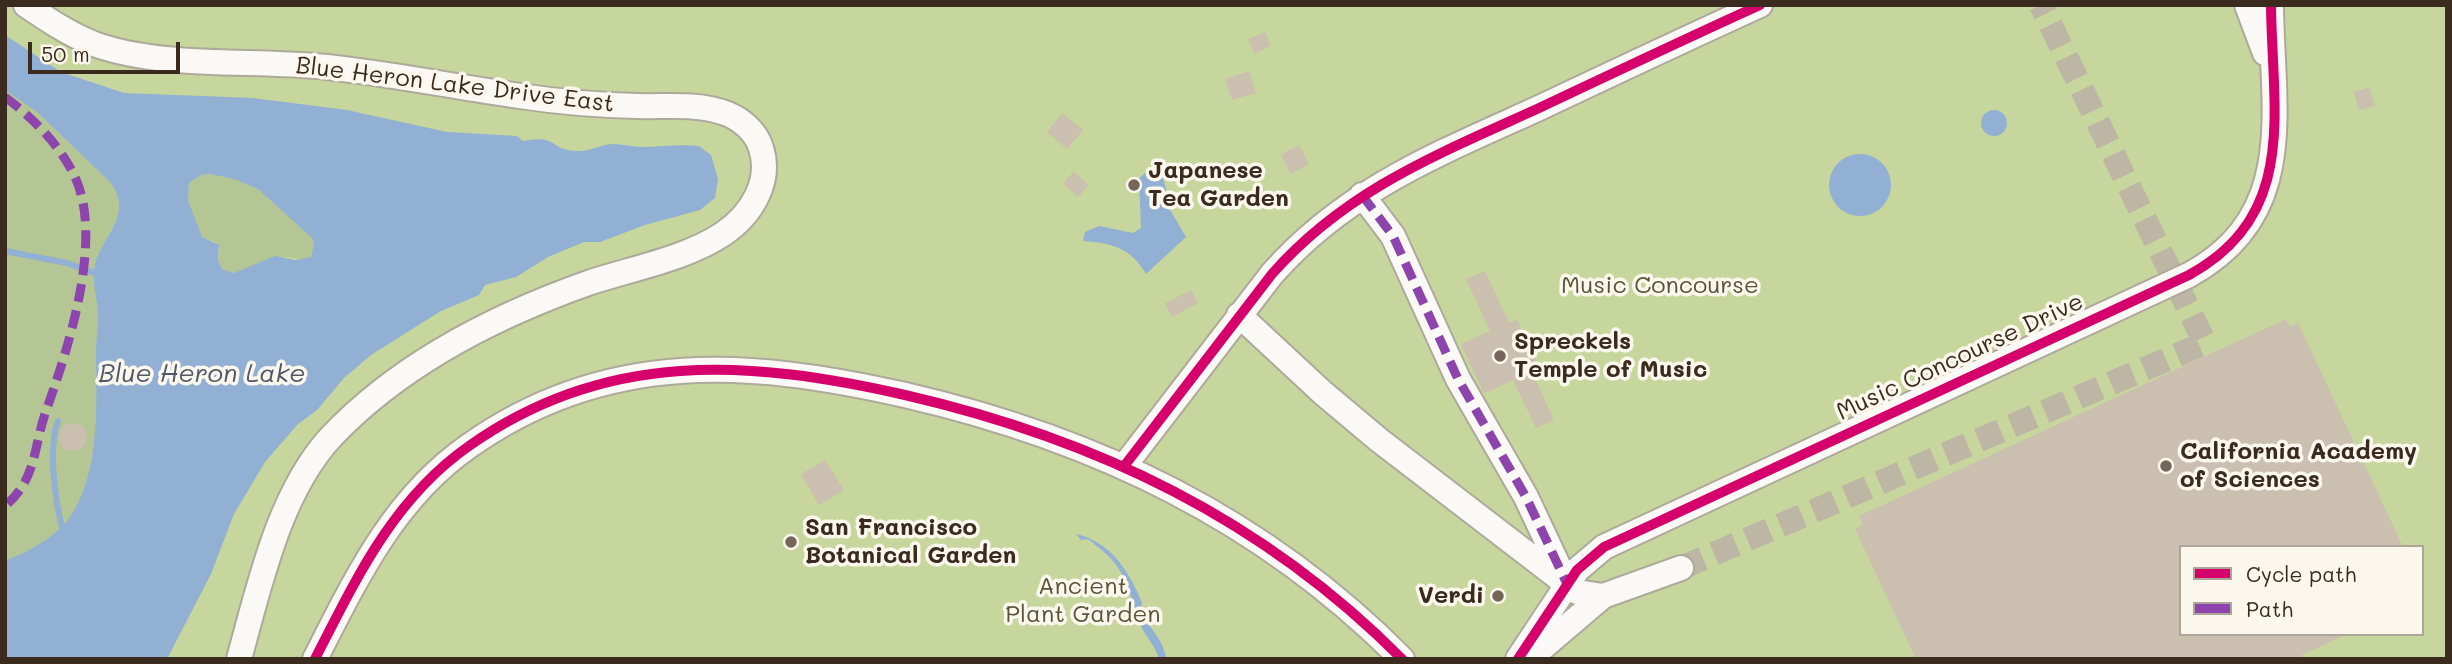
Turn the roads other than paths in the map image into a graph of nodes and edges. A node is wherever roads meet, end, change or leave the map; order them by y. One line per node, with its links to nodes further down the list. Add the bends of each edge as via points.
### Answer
1 (26, 5): 12 (street, Blue Heron Lake Drive East, via 80,38 139,55 328,67 584,104 712,109 741,121 763,152 764,176 755,201 721,236 570,289 474,333 399,379 342,426 295,490)
2 (1760, 5): 6 (street, via 1423,161)
3 (2247, 5): 5 (street, Music Concourse Drive)
4 (2271, 5): 5 (street, Music Concourse Drive)
5 (2272, 77): 10 (street, Music Concourse Drive, via 2275,135 2268,184 2247,227 2216,260 1639,529 1590,557)
6 (1362, 194): 7 (street, via 1298,246); 10 (street, via 1393,236 1458,379 1526,497)
7 (1239, 315): 8 (street); 10 (street, via 1379,440)
8 (1125, 465): 13 (street, via 967,410 815,377 713,368 619,380 522,414 445,464 376,544); 14 (street, via 1276,553 1364,622)
9 (1681, 568): 11 (street)
10 (1567, 584): 11 (street, via 1586,595); 15 (street, Music Concourse Drive)
11 (1603, 596): 16 (street)
12 (239, 659)
13 (315, 659)
14 (1402, 659)
15 (1518, 659)
16 (1524, 659)

